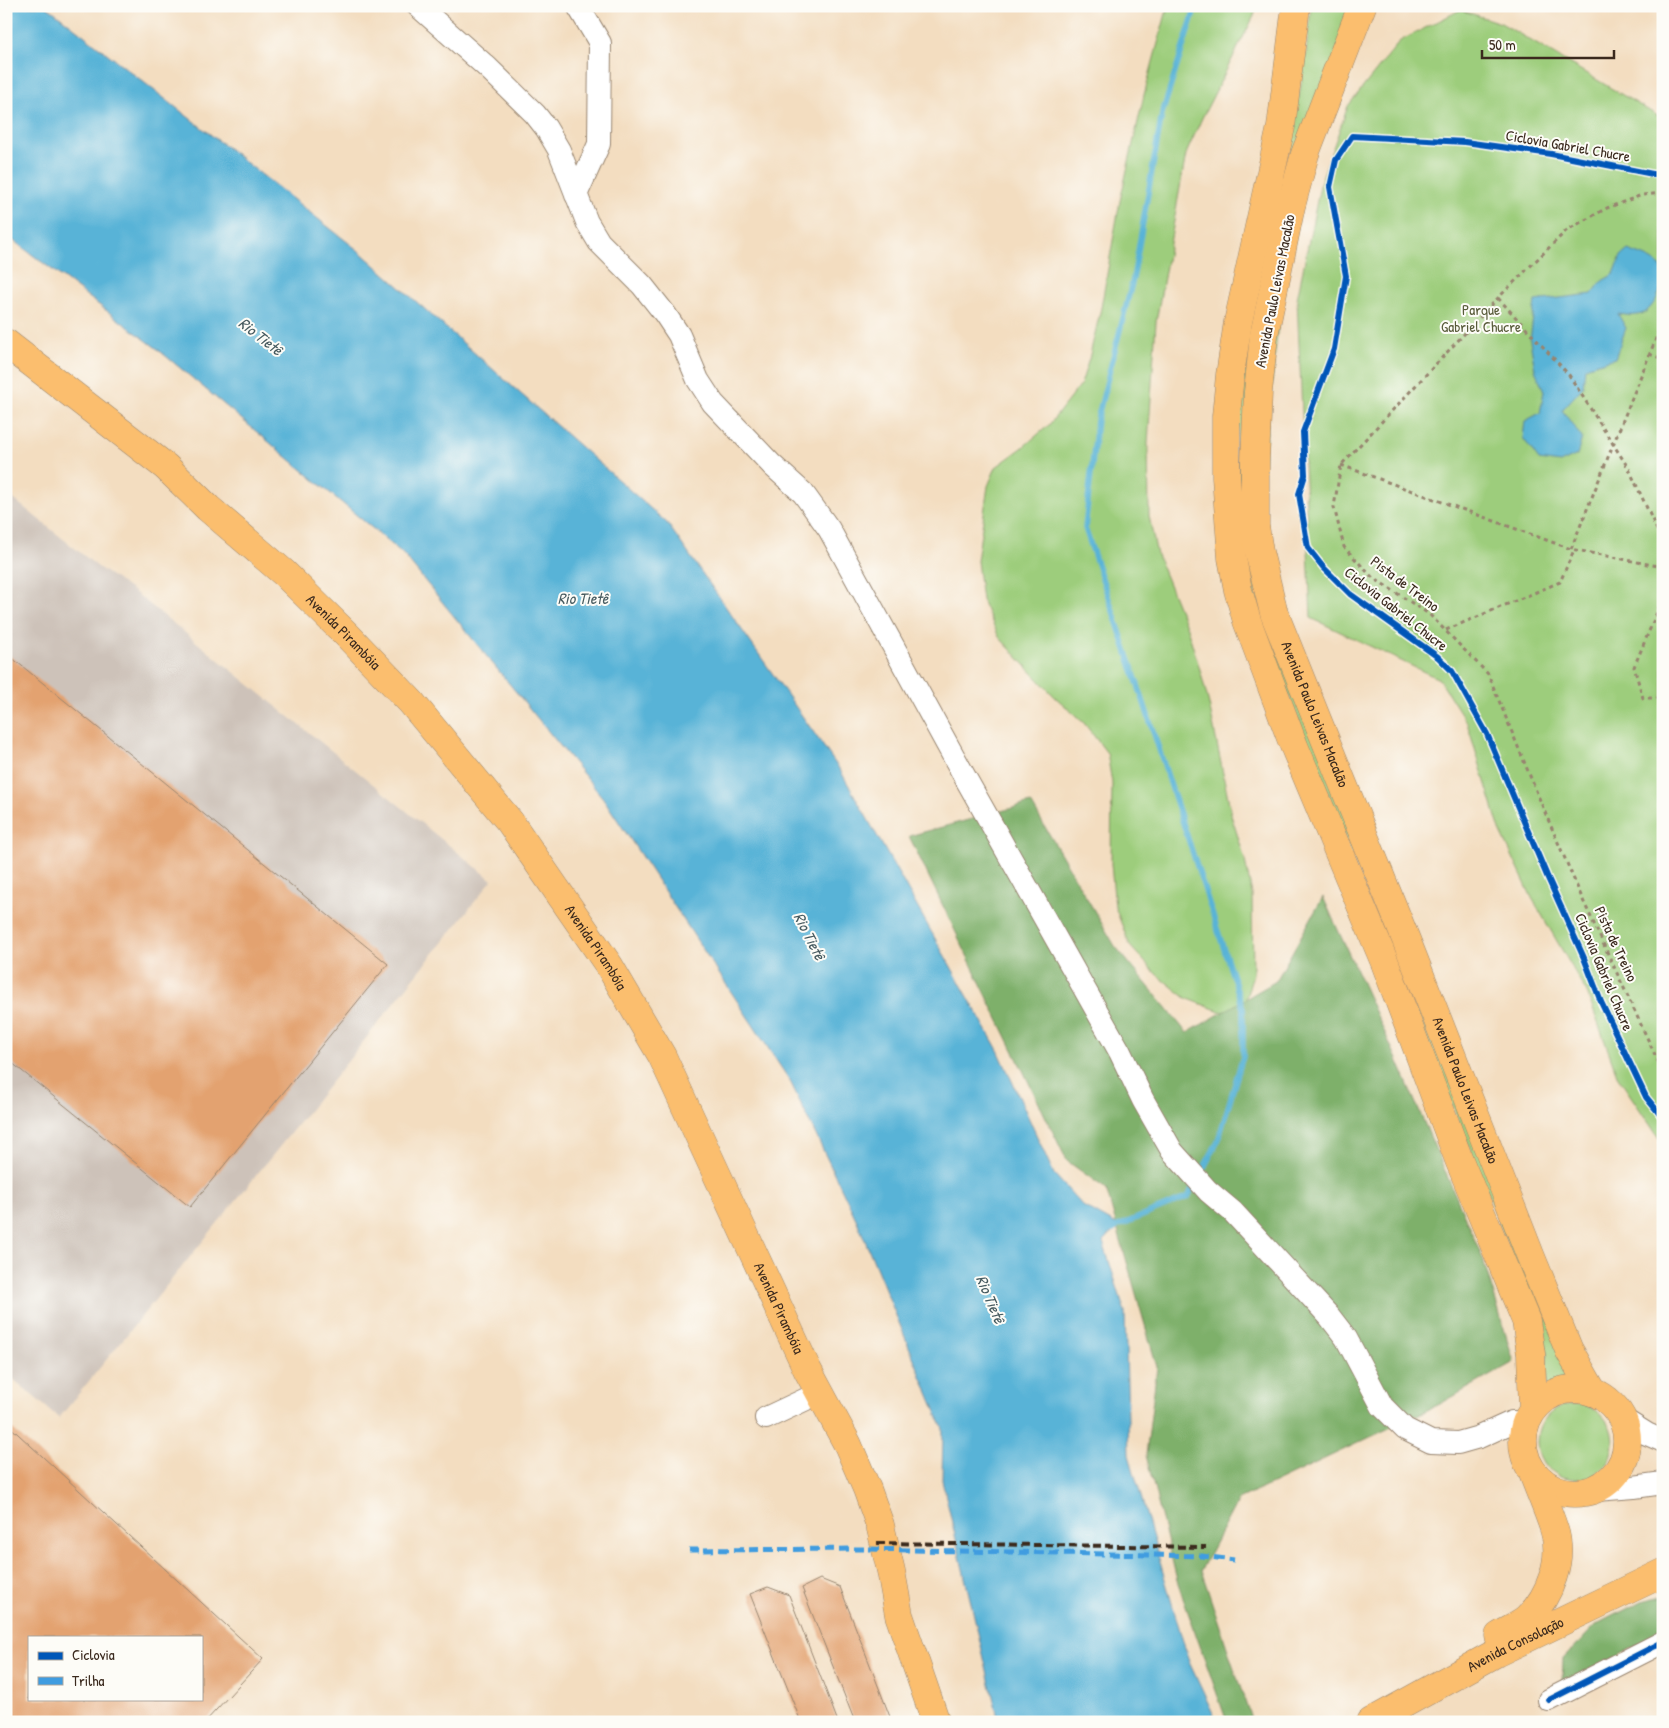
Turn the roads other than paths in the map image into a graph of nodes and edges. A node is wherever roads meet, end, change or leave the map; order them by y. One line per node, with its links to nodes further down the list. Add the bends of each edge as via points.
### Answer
1 (418, 6): 5 (street, via 535,114 559,150)
2 (578, 6): 5 (street, via 600,43 599,144)
3 (1296, 6): 9 (main road, Avenida Paulo Leivas Macalão, via 1281,127 1238,322 1230,375 1226,477 1234,566 1247,621 1292,741 1385,963 1459,1160 1526,1321 1531,1354)
4 (1362, 6): 8 (main road, Avenida Paulo Leivas Macalão, via 1305,154 1264,335 1255,461 1255,526 1259,552 1274,613 1412,952 1531,1257 1570,1350)
5 (576, 195): 9 (street, via 599,242 642,285 679,335 698,380 713,403 803,493 828,529 1120,1052 1143,1100 1186,1169 1233,1212 1329,1316 1346,1338 1382,1406 1405,1429 1432,1442 1458,1443)
6 (6, 343): 7 (main road, Avenida Pirambóia, via 166,467 284,573 411,702 510,822 610,967 662,1056)
7 (819, 1392): 10 (street); 20 (main road, Avenida Pirambóia, via 848,1445 880,1525 900,1615)
8 (1593, 1392): 9 (main road, via 1576,1388 1560,1390 1545,1398); 11 (main road, via 1605,1398)
9 (1529, 1416): 13 (main road, via 1522,1440 1524,1456)
10 (766, 1418)
11 (1623, 1419): 12 (street); 15 (main road, via 1628,1440 1624,1460 1613,1478)
12 (1663, 1442)
13 (1532, 1471): 15 (main road, via 1544,1484 1560,1492 1578,1494); 18 (main road, via 1555,1530 1556,1565 1545,1596 1528,1618 1473,1652)
14 (1663, 1483): 15 (street)
15 (1596, 1490)
16 (1663, 1573): 18 (main road, Avenida Consolação)
17 (1663, 1642): 19 (street)
18 (1462, 1672): 21 (main road, Avenida Consolação)
19 (1549, 1700)
20 (936, 1722)
21 (1371, 1722)

